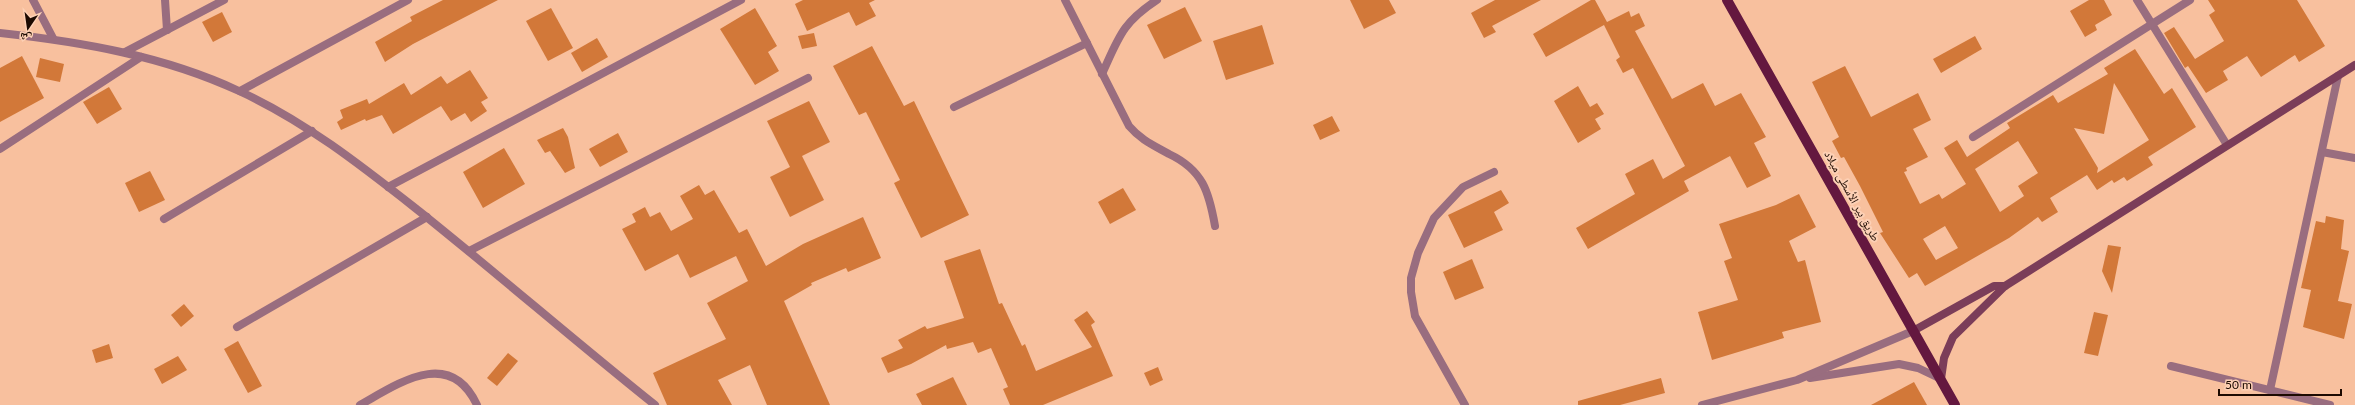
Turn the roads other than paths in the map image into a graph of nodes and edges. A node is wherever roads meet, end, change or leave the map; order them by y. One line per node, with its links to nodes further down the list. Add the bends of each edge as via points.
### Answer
1 (33, 0): 14 (street)
2 (165, 0): 12 (street)
3 (224, 0): 12 (street)
4 (408, 0): 22 (street)
5 (741, 0): 31 (street)
6 (1065, 0): 15 (street)
7 (1157, 0): 19 (street, via 1134,16 1123,30)
8 (1727, 0): 38 (main road, طريق بير الأسطى ميلاد)
9 (2137, 0): 11 (street)
10 (2190, 0): 11 (street)
11 (2152, 25): 25 (street); 26 (street)
12 (167, 30): 16 (street)
13 (0, 33): 14 (street)
14 (53, 38): 16 (street)
15 (1087, 43): 19 (street); 23 (street)
16 (125, 52): 17 (street)
17 (141, 57): 22 (street, via 190,71); 27 (street)
18 (2355, 65): 20 (main road)
19 (1102, 74): 34 (street, via 1129,126 1139,138 1171,154 1197,174 1205,185 1210,199)
20 (2338, 76): 26 (main road); 28 (street)
21 (808, 78): 35 (street)
22 (240, 91): 24 (street)
23 (954, 108)
24 (312, 131): 31 (street); 33 (street)
25 (1973, 137)
26 (2227, 145): 36 (main road)
27 (0, 148)
28 (2322, 152): 29 (street); 42 (street)
29 (2355, 158)
30 (1494, 172): 46 (street, via 1463,186 1434,218 1418,253 1411,278 1415,316)
31 (388, 187): 32 (street)
32 (426, 217): 35 (street); 37 (street)
33 (164, 219)
34 (1215, 226)
35 (469, 251): 45 (street)
36 (2005, 286): 38 (main road, via 1994,286); 40 (main road, via 1953,337 1944,358)
37 (238, 327)
38 (1913, 331): 40 (main road, طريق بير الأسطى ميلاد); 41 (street)
39 (2171, 366): 42 (street)
40 (1941, 379): 41 (street, via 1918,368 1899,364); 48 (main road, طريق بير الأسطى ميلاد)
41 (1797, 380): 47 (street)
42 (2270, 390): 49 (street)
43 (360, 405): 44 (street, via 403,380 429,373 442,374 461,383 470,391)
44 (477, 405)
45 (655, 405)
46 (1465, 405)
47 (1702, 405)
48 (1955, 405)
49 (2330, 405)

